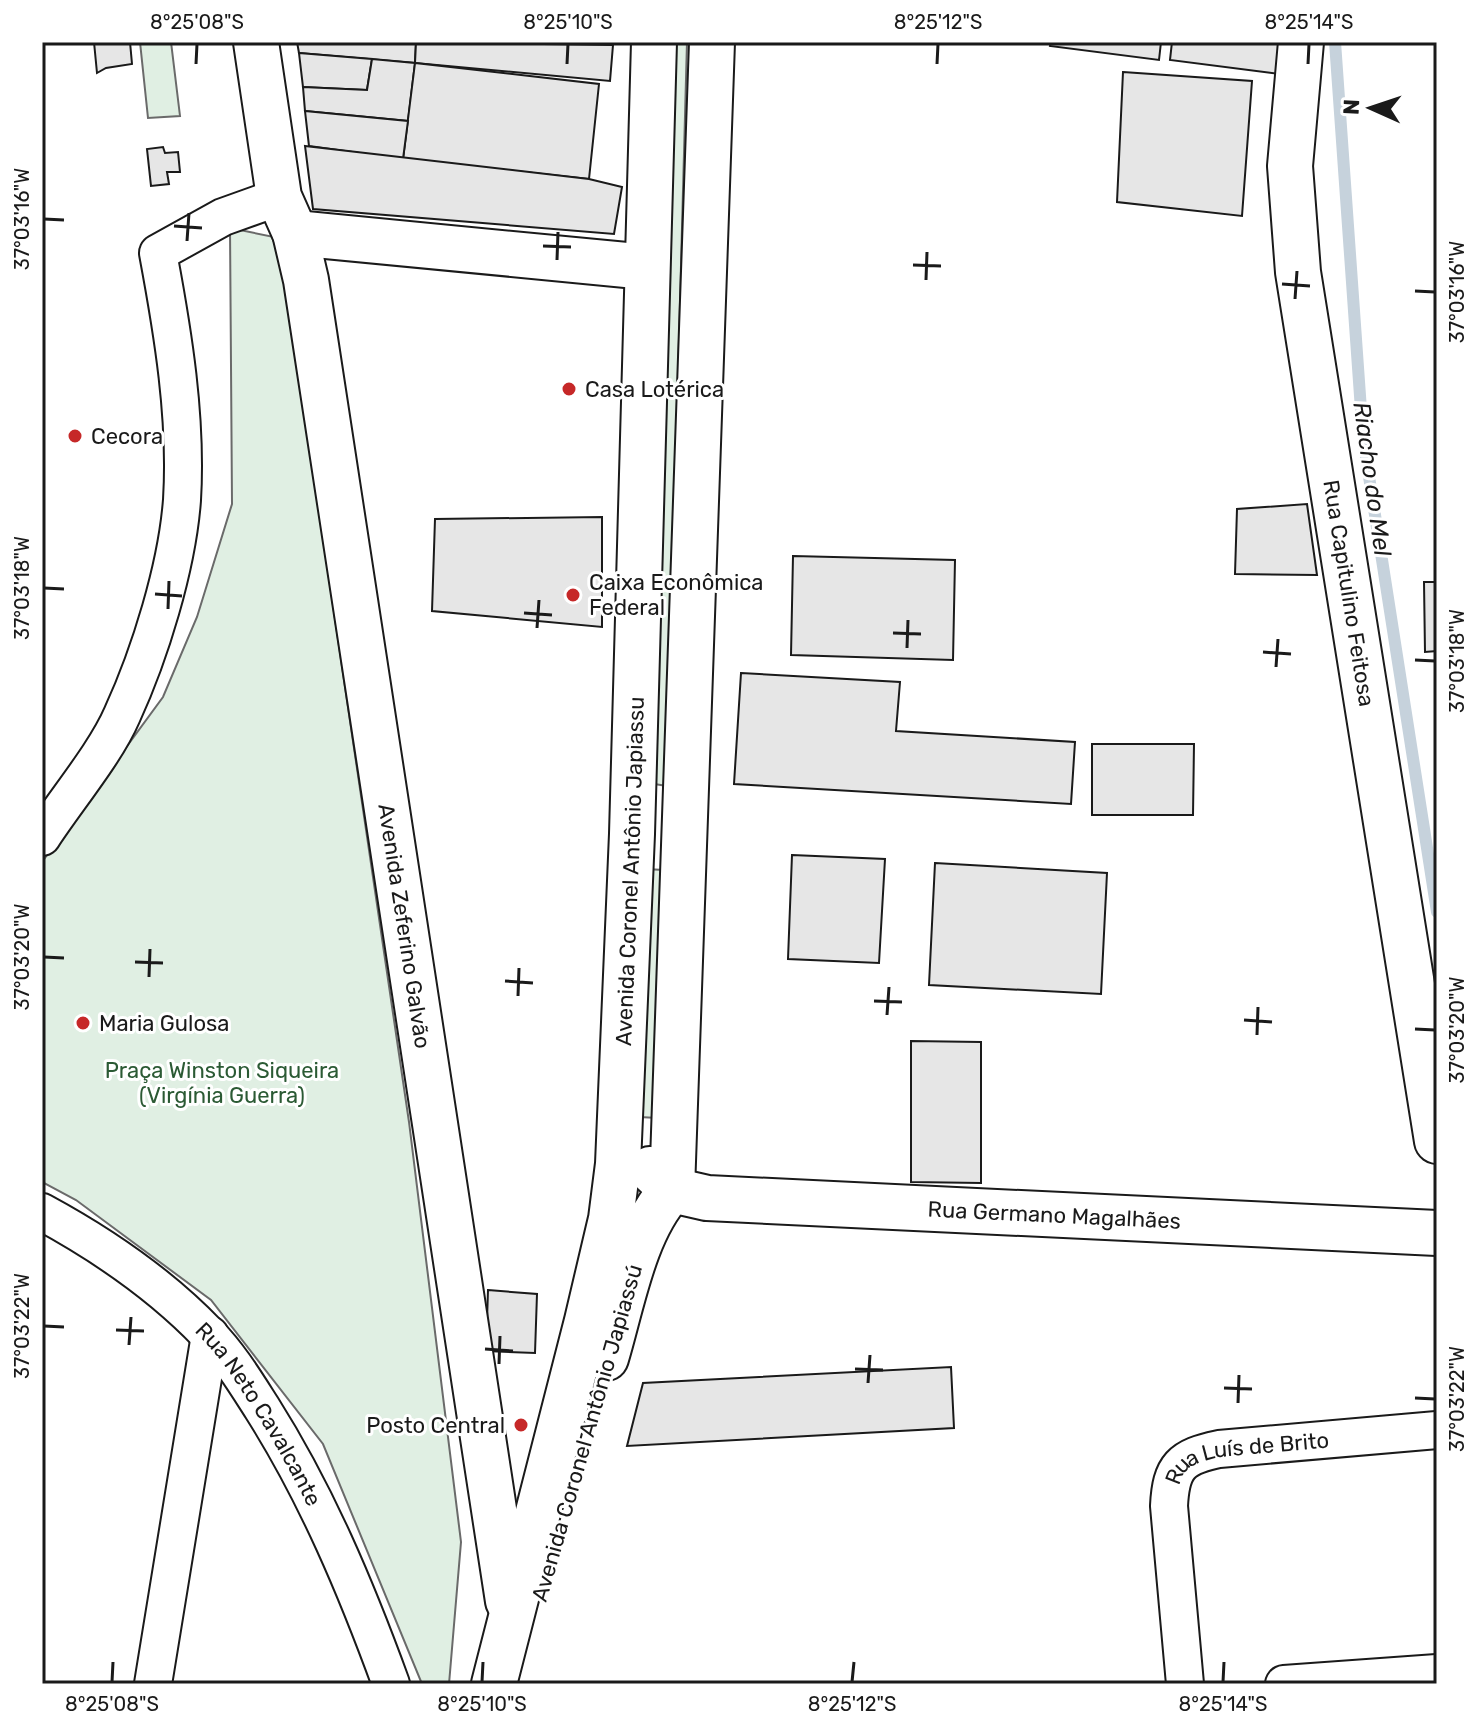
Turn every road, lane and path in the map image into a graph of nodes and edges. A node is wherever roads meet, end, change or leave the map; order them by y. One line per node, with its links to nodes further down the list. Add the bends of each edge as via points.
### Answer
1 (256, 42): 5 (street, Avenida Zeferino Galvão)
2 (654, 42): 6 (street, Avenida Coronel Antônio Japiassu)
3 (712, 42): 8 (street)
4 (1301, 42): 11 (street, Rua Capitulino Feitosa, via 1290,166 1298,272)
5 (287, 215): 6 (street); 9 (street, via 223,217 158,253 172,328 180,425 182,501 168,585 121,717); 17 (street, Avenida Zeferino Galvão, via 306,280)
6 (647, 267): 7 (street, Avenida Coronel Antônio Japiassu)
7 (632, 834): 8 (street); 10 (street, Avenida Coronel Antônio Japiassu)
8 (685, 836): 12 (street)
9 (42, 837)
10 (621, 1106): 12 (street, via 634,1148); 17 (street, Avenida Coronel Antônio Japiassu, via 611,1219)
11 (1437, 1141)
12 (672, 1190): 14 (street, Rua Germano Magalhães, via 707,1198); 22 (street, Avenida Coronel Antônio Japiassú, via 645,1229 589,1414)
13 (42, 1212): 15 (street, Rua Neto Cavalcante, via 148,1279)
14 (1437, 1233)
15 (210, 1335): 19 (street); 20 (street, Rua Neto Cavalcante, via 289,1451 354,1581)
16 (1437, 1430): 23 (street, Rua Luís de Brito, via 1219,1449 1178,1466 1170,1483 1169,1506)
17 (510, 1619): 21 (street, Avenida Coronel Antônio Japiassu)
18 (1437, 1673): 24 (street)
19 (153, 1684)
20 (391, 1684)
21 (494, 1684)
22 (519, 1684)
23 (1185, 1684)
24 (1284, 1684)

